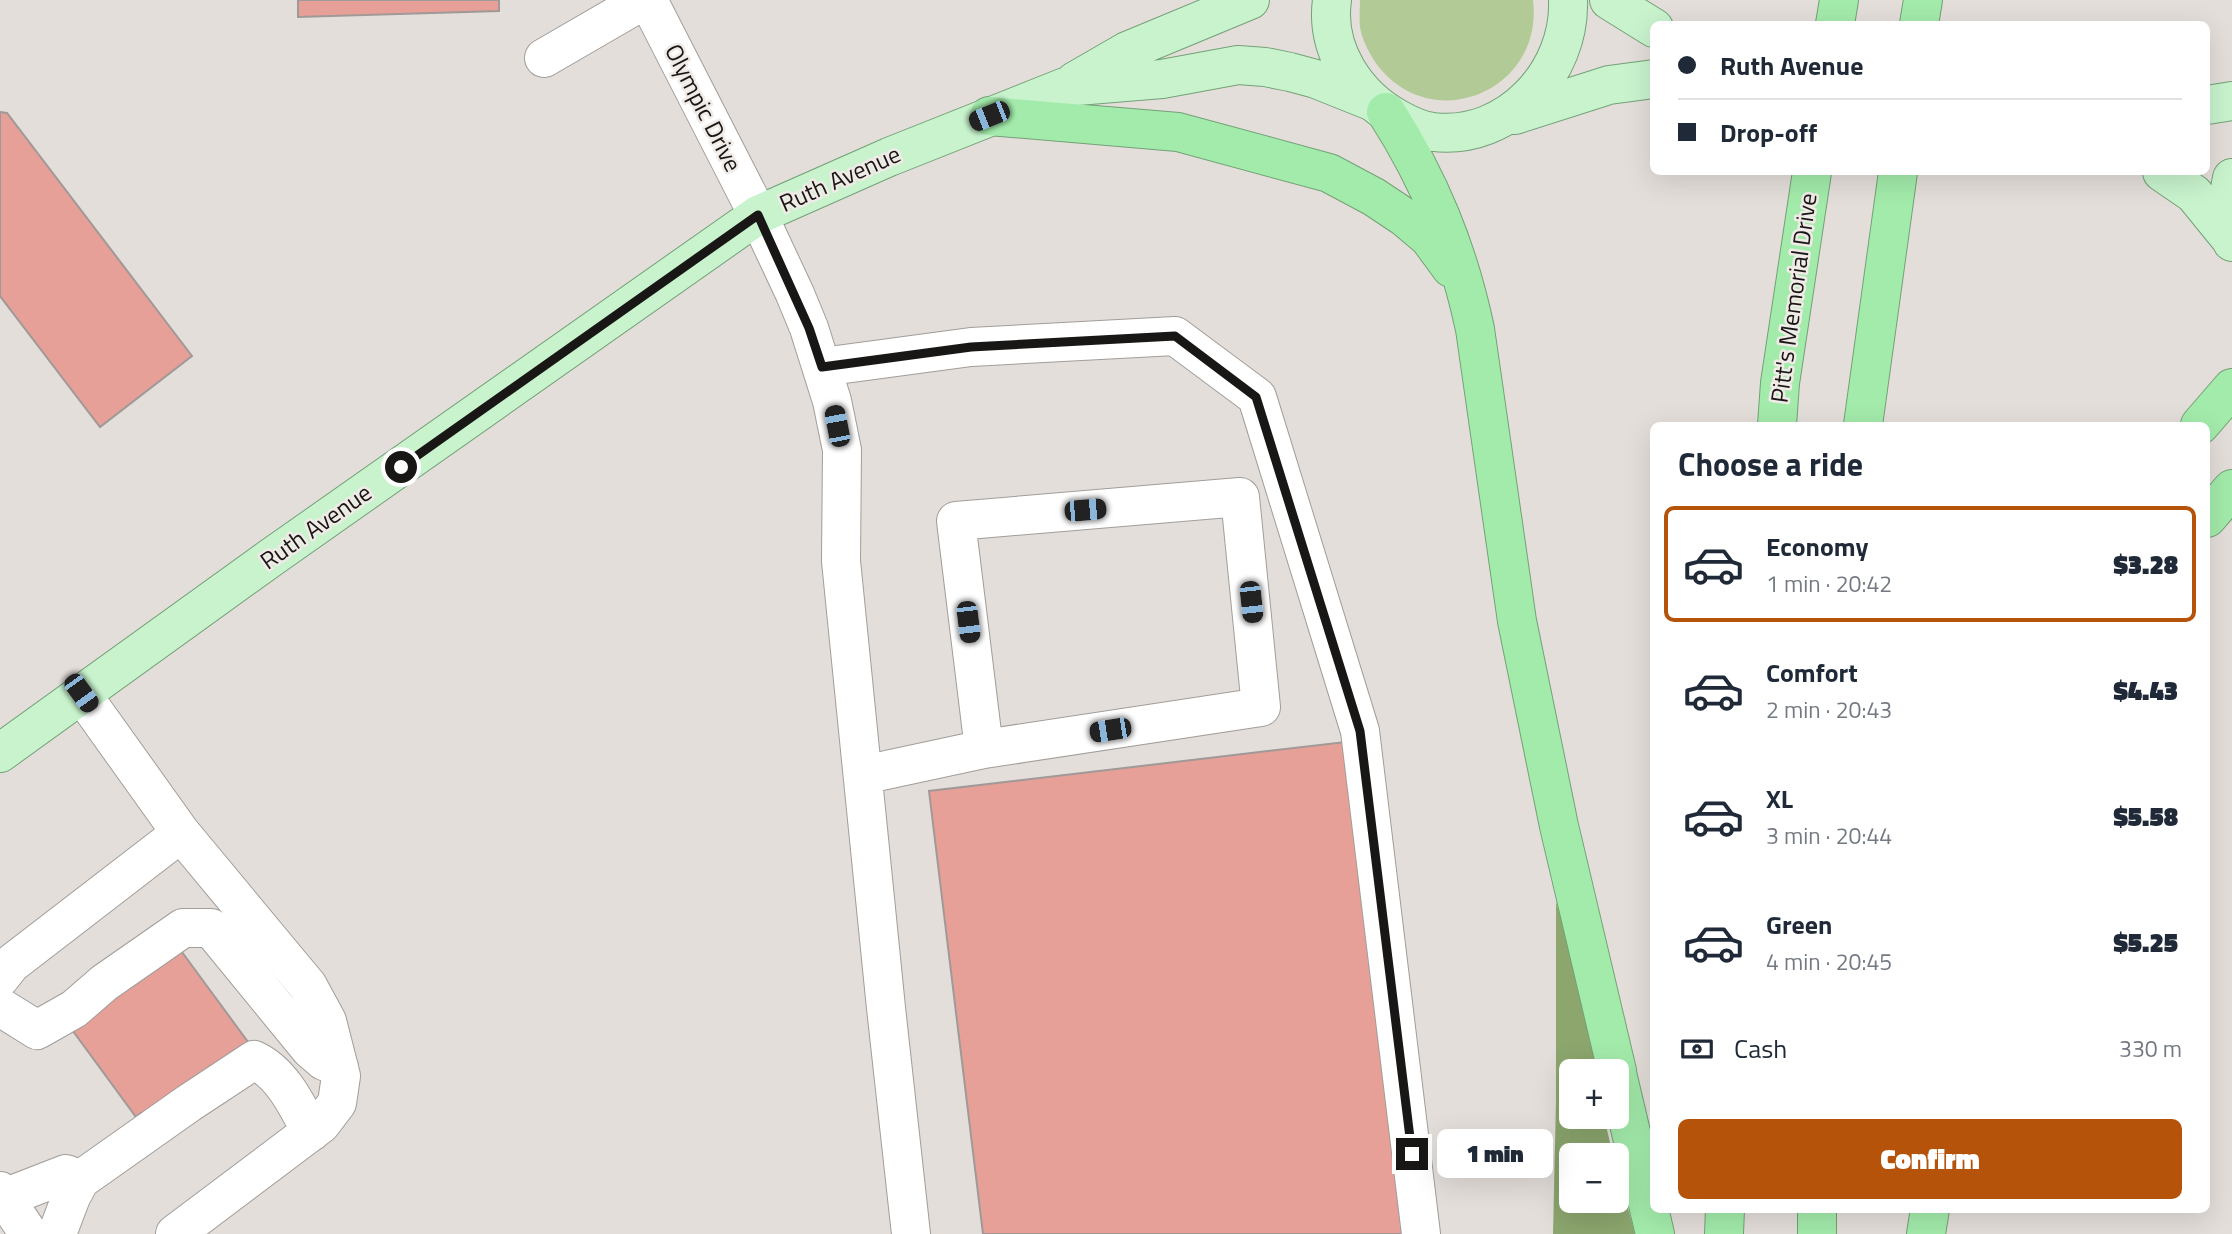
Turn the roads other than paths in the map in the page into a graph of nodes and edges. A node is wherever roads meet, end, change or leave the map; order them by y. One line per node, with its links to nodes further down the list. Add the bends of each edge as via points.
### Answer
1 (646, 0): 11 (street); 23 (street, Olympic Drive)
2 (1250, 0): 13 (main road, via 1127,51)
3 (1332, 0): 16 (main road, via 1333,27 1343,63 1350,78)
4 (1569, 0): 18 (main road, via 1561,52 1548,75 1533,94)
5 (1609, 0): 10 (main road)
6 (1839, 0): 8 (highway)
7 (1923, 0): 9 (highway)
8 (1836, 21)
9 (1920, 21)
10 (1650, 26)
11 (544, 58)
12 (1650, 80): 18 (main road, Ruth Avenue, via 1609,85)
13 (1065, 87): 16 (main road, Ruth Avenue, via 1162,79 1237,65 1329,83); 17 (main road, Ruth Avenue)
14 (2232, 101): 15 (main road)
15 (2210, 105)
16 (1378, 106): 18 (main road, Ruth Avenue, via 1432,132 1473,129); 25 (highway, via 1407,145 1430,188)
17 (989, 116): 23 (main road, Ruth Avenue); 25 (highway, via 1178,132 1329,173 1374,197 1421,231)
18 (1496, 121)
19 (1812, 175): 28 (highway, Pitt's Memorial Drive)
20 (1898, 175): 29 (highway)
21 (2166, 175): 24 (main road, via 2194,194)
22 (2232, 178): 24 (main road)
23 (758, 215): 26 (street, Olympic Drive); 33 (main road, Ruth Avenue)
24 (2231, 239)
25 (1467, 290): 41 (highway, via 1517,621)
26 (822, 367): 36 (street, Olympic Drive, via 842,450 841,561); 55 (street, via 971,347 1175,336 1256,397 1360,731)
27 (2232, 388): 30 (highway)
28 (1777, 422)
29 (1863, 422)
30 (2203, 422)
31 (2232, 489): 32 (highway)
32 (2210, 514)
33 (81, 693): 35 (main road, Ruth Avenue); 37 (street)
34 (984, 749): 34 (street, via 1261,707 1240,497 956,521); 36 (street)
35 (0, 753)
36 (863, 775): 54 (street, Olympic Drive)
37 (181, 833): 38 (street, via 11,964); 40 (street, via 308,986 327,1021)
38 (0, 978)
39 (0, 1007): 40 (street, via 37,1030 74,1009 183,928 211,928)
40 (324, 1058): 43 (street, via 341,1076 337,1102)
41 (1614, 1059)
42 (1629, 1123): 46 (highway)
43 (311, 1132): 44 (street, via 293,1098 267,1066 254,1060); 53 (street)
44 (80, 1180): 45 (street, via 66,1174); 52 (street)
45 (2, 1195): 51 (street)
46 (1650, 1213)
47 (1650, 1213): 56 (highway)
48 (1725, 1213): 57 (highway)
49 (1817, 1213): 58 (highway)
50 (1929, 1213): 59 (highway)
51 (29, 1234)
52 (57, 1234)
53 (175, 1234)
54 (911, 1234)
55 (1421, 1234)
56 (1655, 1234)
57 (1724, 1234)
58 (1816, 1234)
59 (1926, 1234)

